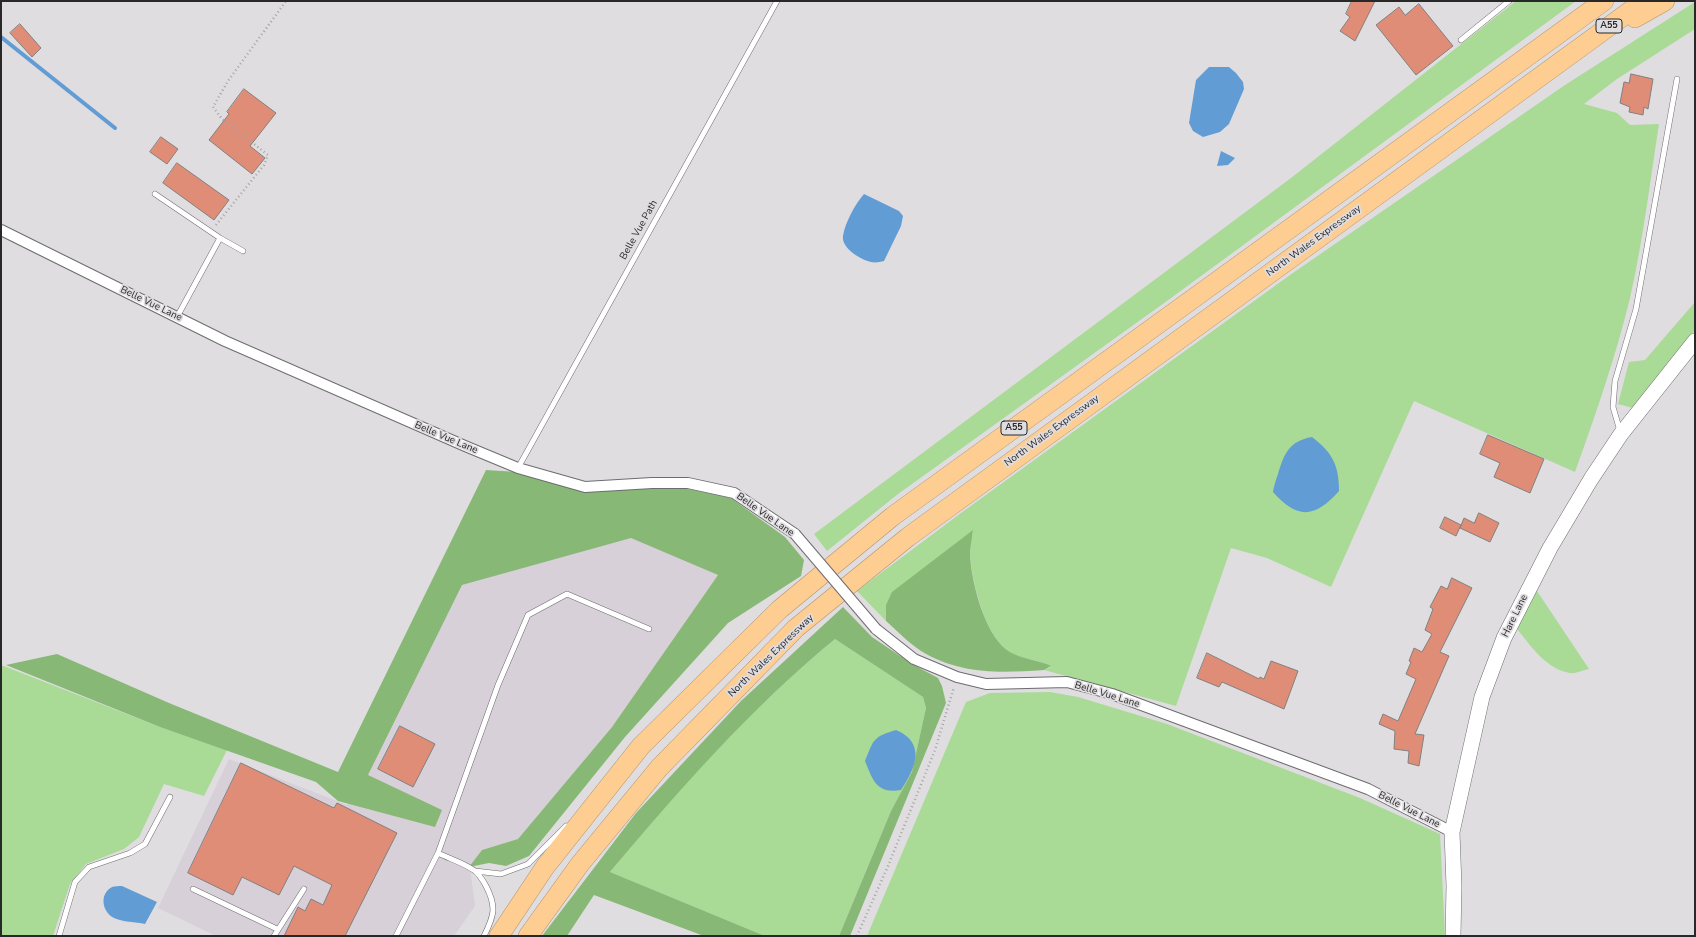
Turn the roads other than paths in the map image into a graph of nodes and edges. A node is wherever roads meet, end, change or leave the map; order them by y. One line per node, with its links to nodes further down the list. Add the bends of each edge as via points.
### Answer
1 (777, 1): 16 (lane, Belle Vue Path)
2 (1509, 1): 6 (lane)
3 (1604, 1): 18 (highway, A55, via 893,516 780,609 641,746)
4 (1644, 1): 7 (highway, North Wales Expressway / A55)
5 (1665, 1): 7 (highway)
6 (1461, 40)
7 (1574, 52): 33 (highway, North Wales Expressway / A55, via 908,537 796,628 659,768 580,864)
8 (1677, 79): 15 (lane, via 1636,309 1615,381 1613,407)
9 (155, 194): 11 (lane)
10 (1, 230): 13 (street, Belle Vue Lane)
11 (220, 238): 12 (lane); 13 (lane)
12 (243, 251)
13 (177, 317): 16 (street, Belle Vue Lane, via 224,341)
14 (1695, 341): 15 (street, Hare Lane)
15 (1621, 434): 22 (street, Hare Lane, via 1550,548 1504,638 1482,697)
16 (518, 468): 22 (street, Belle Vue Lane, bridge, via 585,487 688,483 734,493 795,534 876,629 914,659 957,677 986,684 1067,682 1112,694 1368,789)
17 (649, 629): 23 (lane, via 567,594 528,615 498,685)
18 (625, 767): 20 (lane); 32 (highway, A55, via 545,867)
19 (170, 797): 28 (lane, via 145,844 89,867 75,882)
20 (582, 810)
21 (571, 821): 24 (lane, via 528,864 501,874)
22 (1452, 832): 34 (street, Hare Lane)
23 (438, 853): 24 (lane); 30 (lane)
24 (475, 871): 31 (lane, via 488,889 494,906 492,920)
25 (193, 889): 27 (lane)
26 (304, 889): 27 (lane)
27 (277, 929): 29 (lane)
28 (59, 936)
29 (274, 936)
30 (396, 936)
31 (484, 936)
32 (499, 936)
33 (528, 936)
34 (1453, 936)

